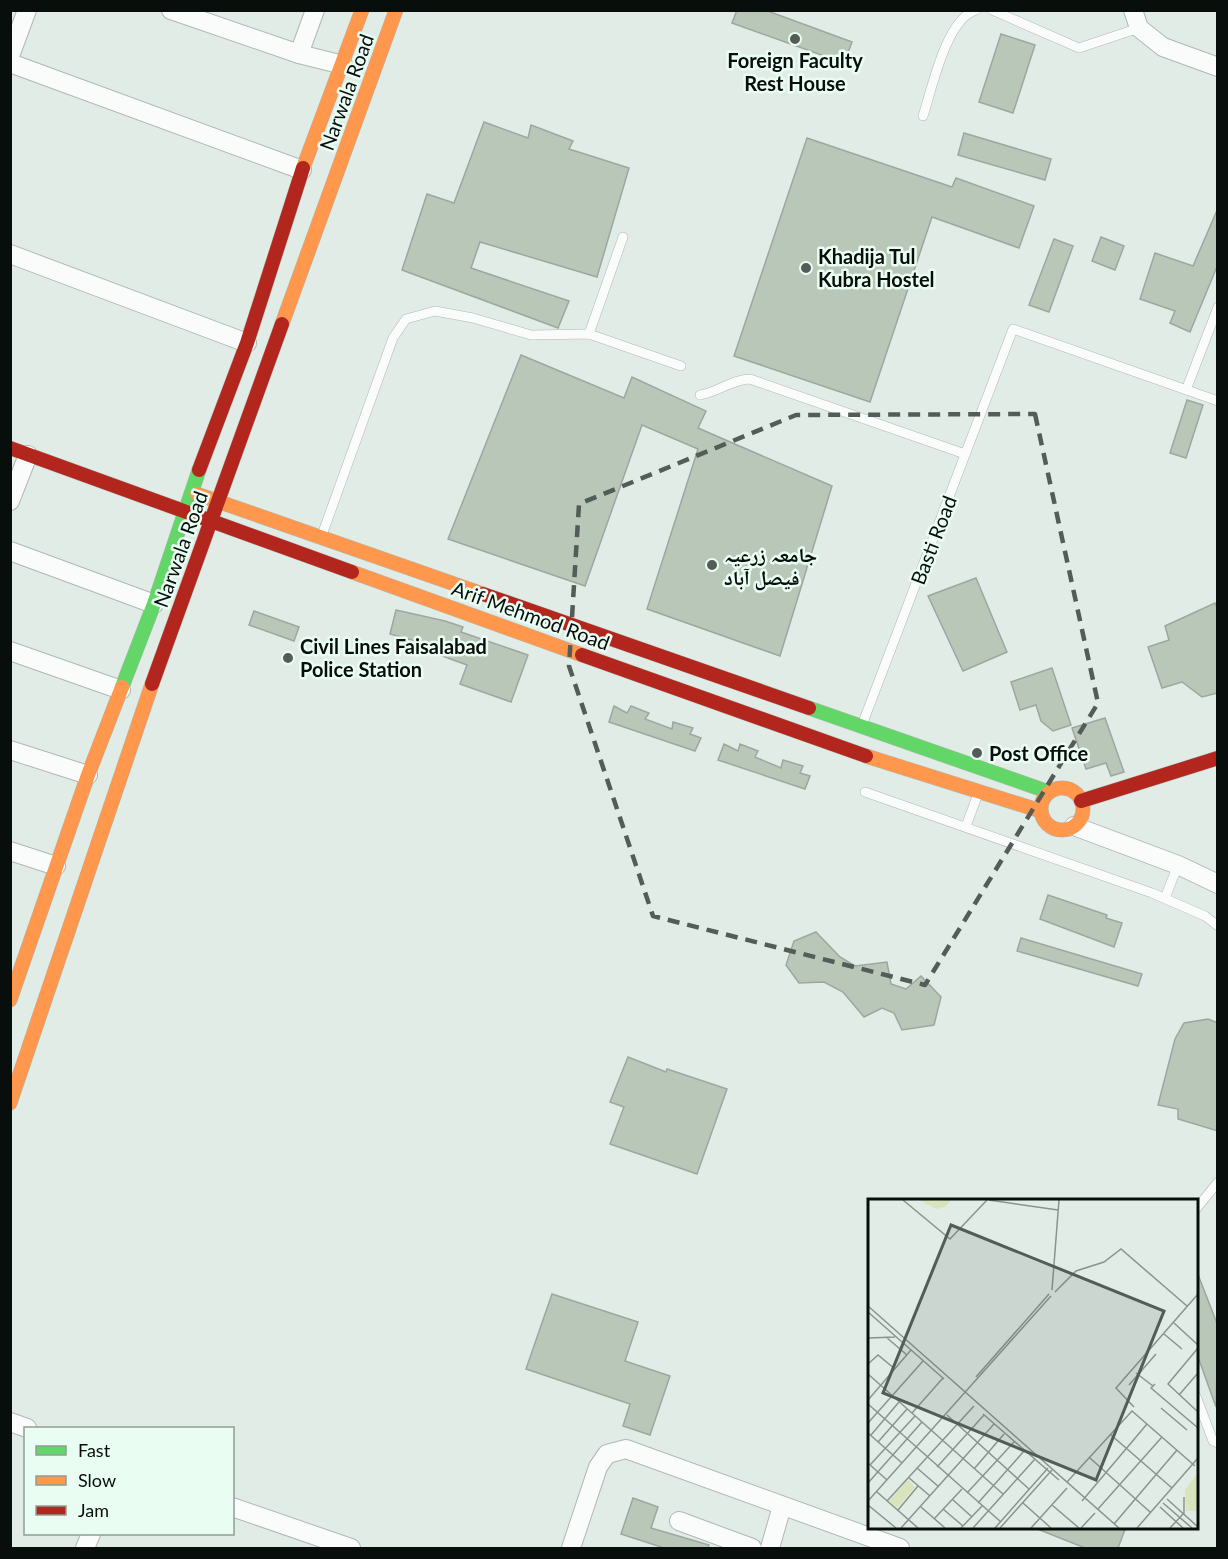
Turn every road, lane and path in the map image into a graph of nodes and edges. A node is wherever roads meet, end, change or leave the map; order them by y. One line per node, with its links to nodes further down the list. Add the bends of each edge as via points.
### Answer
1 (27, 10): 10 (street)
2 (315, 10): 9 (street)
3 (362, 10): 12 (street, Narwala Road)
4 (396, 10): 30 (street, Narwala Road)
5 (976, 10): 14 (lane, via 967,13 949,36)
6 (992, 10): 8 (lane, via 1078,48)
7 (180, 12): 9 (street)
8 (1136, 19): 13 (street, via 1163,47)
9 (299, 54): 12 (street)
10 (10, 56)
11 (10, 63): 15 (street)
12 (343, 65): 15 (street, Narwala Road)
13 (1218, 67)
14 (923, 117)
15 (302, 170): 20 (street, Narwala Road)
16 (623, 237): 19 (lane)
17 (10, 254): 20 (street)
18 (1218, 307): 22 (lane)
19 (589, 334): 21 (lane); 33 (lane, via 531,335 435,310 406,319 393,338)
20 (247, 343): 28 (street, Narwala Road)
21 (681, 366)
22 (1186, 390): 24 (lane); 27 (lane, Basti Road, via 1013,329)
23 (700, 396): 27 (lane, via 750,379)
24 (1218, 401)
25 (10, 448): 26 (street, Arif Mehmod Road)
26 (28, 454): 29 (street); 31 (street, Arif Mehmod Road)
27 (966, 454): 44 (lane, Basti Road)
28 (191, 492): 30 (street); 31 (street, Narwala Road)
29 (10, 501)
30 (218, 501): 32 (street, Narwala Road); 33 (street)
31 (185, 510): 32 (street, Arif Mehmod Road); 37 (street, Narwala Road)
32 (212, 519): 36 (street, Arif Mehmod Road); 63 (street, Narwala Road, via 152,683)
33 (321, 537): 35 (street)
34 (10, 551): 37 (street)
35 (405, 567): 36 (street); 38 (street)
36 (398, 587): 40 (street, Arif Mehmod Road)
37 (154, 604): 41 (street, Narwala Road)
38 (636, 648): 40 (street); 42 (street)
39 (10, 651): 41 (street)
40 (628, 671): 43 (street, Arif Mehmod Road)
41 (121, 690): 47 (street, Narwala Road)
42 (806, 708): 43 (street); 44 (street)
43 (797, 733): 44 (street, Arif Mehmod Road)
44 (857, 740): 49 (street, Arif Mehmod Road); 50 (street)
45 (10, 750): 47 (street)
46 (1218, 758): 51 (street)
47 (88, 775): 57 (street, Narwala Road)
48 (865, 792): 53 (lane)
49 (979, 792): 52 (street, Arif Mehmod Road); 53 (lane)
50 (1048, 792): 51 (street, via 1067,789); 52 (street)
51 (1081, 801): 54 (street, via 1082,815)
52 (1041, 812): 54 (street, via 1054,828)
53 (966, 826): 59 (lane)
54 (1074, 826): 56 (street)
55 (10, 851): 57 (street)
56 (1178, 865): 58 (street); 59 (lane)
57 (56, 866): 61 (street, Narwala Road)
58 (1218, 884)
59 (1164, 898): 60 (lane)
60 (1218, 926)
61 (19, 945): 62 (street, Narwala Road)
62 (10, 1000)
63 (10, 1103)
64 (1218, 1182): 65 (lane)
65 (1198, 1208)
66 (1198, 1399): 69 (lane, via 1213,1441)
67 (10, 1422): 68 (street)
68 (24, 1427)
69 (1218, 1443)
70 (782, 1506): 75 (street, via 626,1449 607,1454 598,1467); 77 (street); 78 (street)
71 (234, 1508): 73 (street)
72 (679, 1521): 76 (street)
73 (316, 1543): 74 (street)
74 (351, 1548)
75 (571, 1548)
76 (753, 1548)
77 (770, 1548)
78 (900, 1548)

